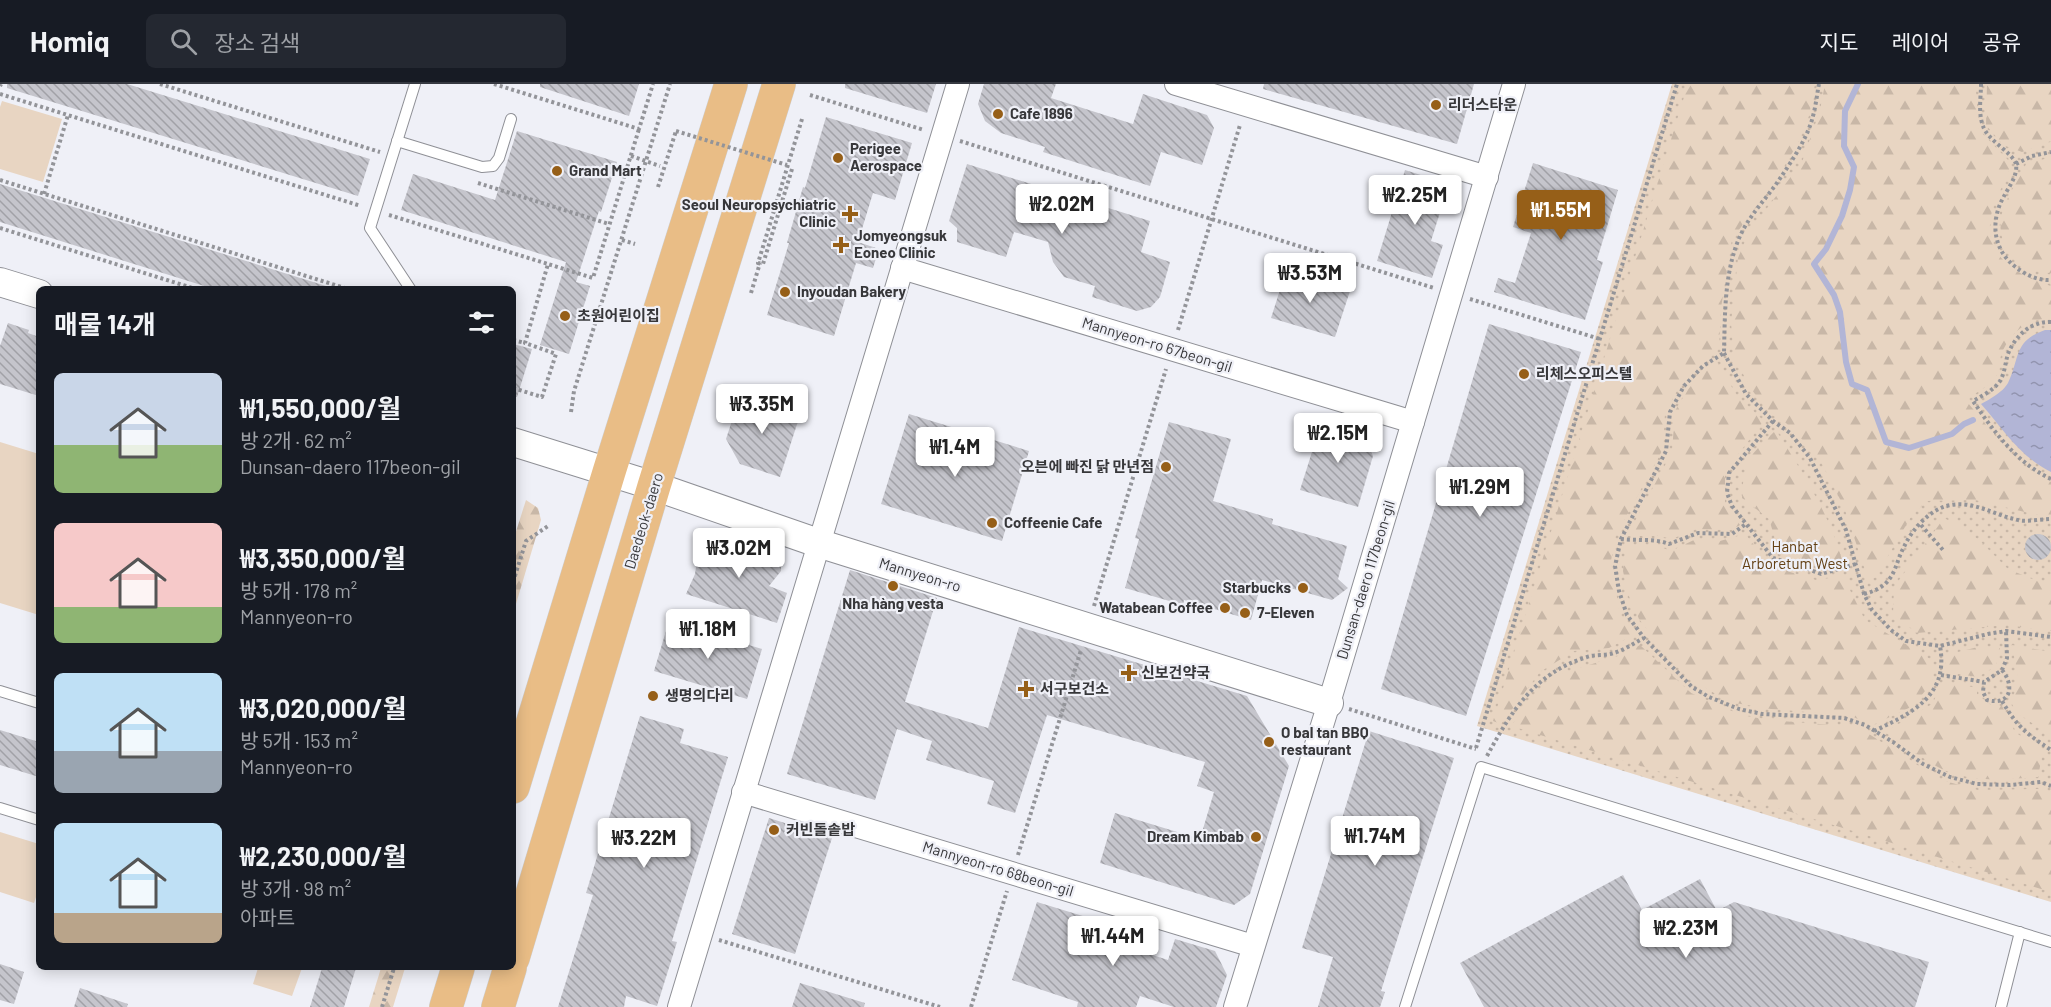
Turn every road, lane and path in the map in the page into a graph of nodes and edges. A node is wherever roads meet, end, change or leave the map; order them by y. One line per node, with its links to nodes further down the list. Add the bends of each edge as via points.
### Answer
1 (160, 84): 24 (path)
2 (414, 84): 22 (lane)
3 (494, 84): 20 (path)
4 (652, 84): 20 (path)
5 (670, 84): 26 (path)
6 (731, 84): 64 (main road)
7 (779, 84): 66 (main road, Daedeok-daero)
8 (958, 84): 21 (street)
9 (1176, 84): 16 (street)
10 (1514, 84): 31 (street, Dunsan-daero 117beon-gil)
11 (1677, 84): 54 (path)
12 (1819, 84): 58 (path, via 1813,117 1801,145 1752,216 1733,256)
13 (1981, 84): 27 (path, via 1983,128)
14 (0, 94): 17 (path)
15 (810, 95): 21 (path)
16 (1246, 105): 31 (street); 37 (path)
17 (68, 115): 35 (path); 36 (path)
18 (511, 119): 22 (lane, via 493,166 482,167)
19 (802, 119): 28 (path)
20 (639, 129): 25 (path)
21 (942, 136): 37 (path); 44 (street)
22 (397, 141): 24 (lane)
23 (2051, 152): 27 (path)
24 (392, 156): 36 (lane)
25 (630, 156): 26 (path); 38 (path)
26 (646, 161): 29 (path); 40 (path)
27 (2016, 164): 45 (path, via 2014,178 1995,216 1998,245 2023,273)
28 (787, 165): 34 (path, bridge, via 676,131); 42 (path)
29 (660, 166)
30 (792, 169): 42 (path, via 763,264)
31 (1487, 177): 52 (street, Dunsan-daero 117beon-gil)
32 (0, 180): 35 (path)
33 (472, 181): 38 (path)
34 (658, 187)
35 (44, 194): 48 (path)
36 (375, 210): 43 (path); 49 (lane, via 370,228)
37 (1212, 218): 52 (path); 57 (path)
38 (609, 224): 43 (path, via 592,278)
39 (0, 228): 47 (path)
40 (622, 240): 41 (path); 60 (path, via 574,391)
41 (635, 244)
42 (760, 263): 50 (path)
43 (548, 264): 56 (path)
44 (902, 268): 57 (street, Mannyeon-ro 67beon-gil); 72 (street)
45 (2051, 280)
46 (0, 282): 51 (street)
47 (186, 286)
48 (338, 286)
49 (408, 286)
50 (751, 292)
51 (36, 293)
52 (1452, 293): 54 (path); 62 (street, Dunsan-daero 117beon-gil)
53 (2051, 322): 65 (path, via 2026,329 2008,353 1999,382 1973,401 2016,457)
54 (1600, 339): 90 (path)
55 (516, 341): 56 (path)
56 (525, 343): 59 (path, via 556,354 542,397)
57 (1172, 350): 62 (street, Mannyeon-ro 67beon-gil); 77 (path)
58 (1724, 352): 61 (path, via 1746,394); 71 (path, via 1684,386 1670,412 1666,451)
59 (516, 389)
60 (571, 412)
61 (1773, 421): 68 (path, via 1729,473 1727,493); 74 (path, via 1790,433 1810,458 1846,530)
62 (1413, 422): 88 (street, Dunsan-daero 117beon-gil)
63 (516, 443): 64 (street, Mannyeon-ro)
64 (609, 472): 66 (street, Mannyeon-ro); 93 (main road)
65 (2051, 479)
66 (654, 486): 72 (street, Mannyeon-ro); 103 (main road, Daedeok-daero)
67 (2051, 519): 69 (path, via 2016,520 1987,509 1953,504 1932,513)
68 (1746, 524): 71 (path, via 1732,534 1698,533 1669,544); 74 (path, via 1773,558 1781,562 1821,574)
69 (1921, 525): 73 (path); 76 (path, via 1912,533 1886,583)
70 (548, 526): 75 (path, via 526,541)
71 (1621, 539): 80 (path, via 1615,566 1619,591 1627,615)
72 (820, 544): 77 (street, Mannyeon-ro); 95 (street)
73 (1943, 550)
74 (1856, 564): 76 (path)
75 (516, 573)
76 (1864, 594): 81 (path, via 1872,610 1906,641)
77 (1087, 628): 88 (street, Mannyeon-ro); 98 (path)
78 (2006, 631): 79 (path); 81 (path); 82 (path, via 2007,658)
79 (2051, 637)
80 (1644, 639): 89 (path, via 1692,687 1739,709 1762,714 1844,718); 92 (path, via 1614,653 1589,656 1555,669 1535,684 1500,731)
81 (1940, 646): 83 (path)
82 (2002, 670): 84 (path); 86 (path, via 2010,689)
83 (1941, 675): 84 (path); 89 (path, via 1921,706)
84 (1984, 682): 86 (path, via 1987,700)
85 (0, 691): 87 (lane)
86 (2002, 700): 91 (path, via 2021,729)
87 (36, 702)
88 (1329, 703): 90 (path); 102 (street, Dunsan-daero 117beon-gil)
89 (1874, 731): 94 (path, via 1950,777 1977,784 2041,782)
90 (1476, 748): 92 (path)
91 (2051, 750)
92 (1481, 767): 99 (lane); 114 (lane)
93 (516, 777)
94 (2051, 786)
95 (743, 792): 98 (street, Mannyeon-ro 68beon-gil); 100 (street)
96 (0, 808): 97 (lane)
97 (36, 819)
98 (1012, 873): 102 (street, Mannyeon-ro 68beon-gil); 112 (path)
99 (2020, 932): 101 (lane); 115 (lane)
100 (701, 935): 110 (street); 111 (path)
101 (2051, 942)
102 (1253, 946): 113 (street, Dunsan-daero 117beon-gil)
103 (516, 948)
104 (393, 970): 107 (path)
105 (457, 970): 108 (main road)
106 (509, 970): 109 (main road)
107 (382, 1007)
108 (446, 1007)
109 (498, 1007)
110 (679, 1007)
111 (940, 1007)
112 (971, 1007)
113 (1235, 1007)
114 (1405, 1007)
115 (2001, 1007)

